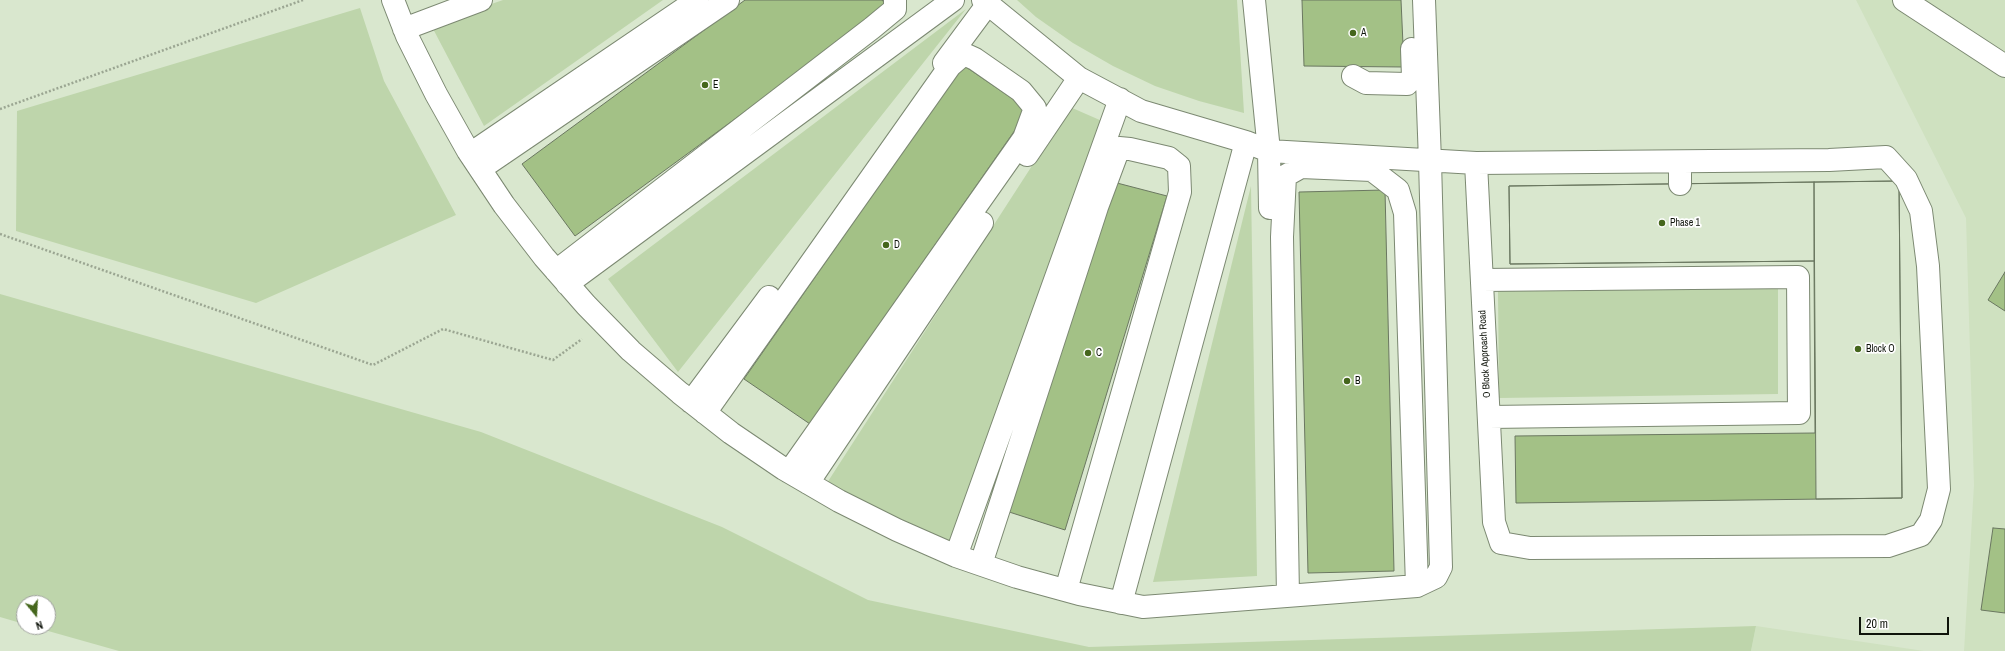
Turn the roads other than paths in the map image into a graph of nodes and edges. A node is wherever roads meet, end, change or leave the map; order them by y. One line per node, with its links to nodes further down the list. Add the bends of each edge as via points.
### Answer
1 (481, 0): 12 (street)
2 (697, 0): 20 (street)
3 (728, 0): 20 (street)
4 (895, 0): 24 (street, via 895,9)
5 (953, 0): 24 (street)
6 (1254, 0): 18 (street)
7 (1411, 0): 14 (street, via 1413,76 1407,84 1366,82)
8 (1424, 0): 19 (street)
9 (1904, 0): 13 (street)
10 (398, 1): 12 (street)
11 (985, 2): 15 (street); 26 (street)
12 (404, 29): 20 (street, via 436,94)
13 (2005, 66)
14 (1353, 76)
15 (1079, 78): 16 (street); 29 (street)
16 (1120, 100): 17 (street, via 1141,111); 30 (street)
17 (1246, 142): 18 (street); 35 (street)
18 (1269, 151): 19 (street); 34 (street)
19 (1430, 161): 22 (street); 32 (street, via 1441,567 1436,577)
20 (475, 162): 24 (street, via 504,205)
21 (1680, 162): 22 (street); 23 (street); 27 (street, O Block Approach Road, via 1886,157 1906,178 1921,211 1928,266 1939,489 1931,520 1921,535 1888,546 1530,548 1501,543 1494,522)
22 (1476, 163): 25 (street, O Block Approach Road)
23 (1680, 184)
24 (562, 277): 26 (street, via 631,351)
25 (1482, 280): 27 (street, O Block Approach Road); 27 (street, via 1798,277 1799,413)
26 (698, 408): 28 (street); 28 (street, via 950,66 964,54 1016,87 1035,108 1024,138)
27 (1488, 417)
28 (788, 472): 29 (street)
29 (808, 483): 30 (street, via 897,530)
30 (956, 556): 31 (street)
31 (981, 564): 33 (street); 33 (street, via 1097,207 1119,148 1169,158 1178,166 1180,192)
32 (1417, 586): 34 (street); 34 (street, via 1405,214 1398,190 1372,170 1301,166 1285,176 1282,237)
33 (1066, 590): 35 (street)
34 (1281, 597): 35 (street, via 1143,607)
35 (1121, 603)

